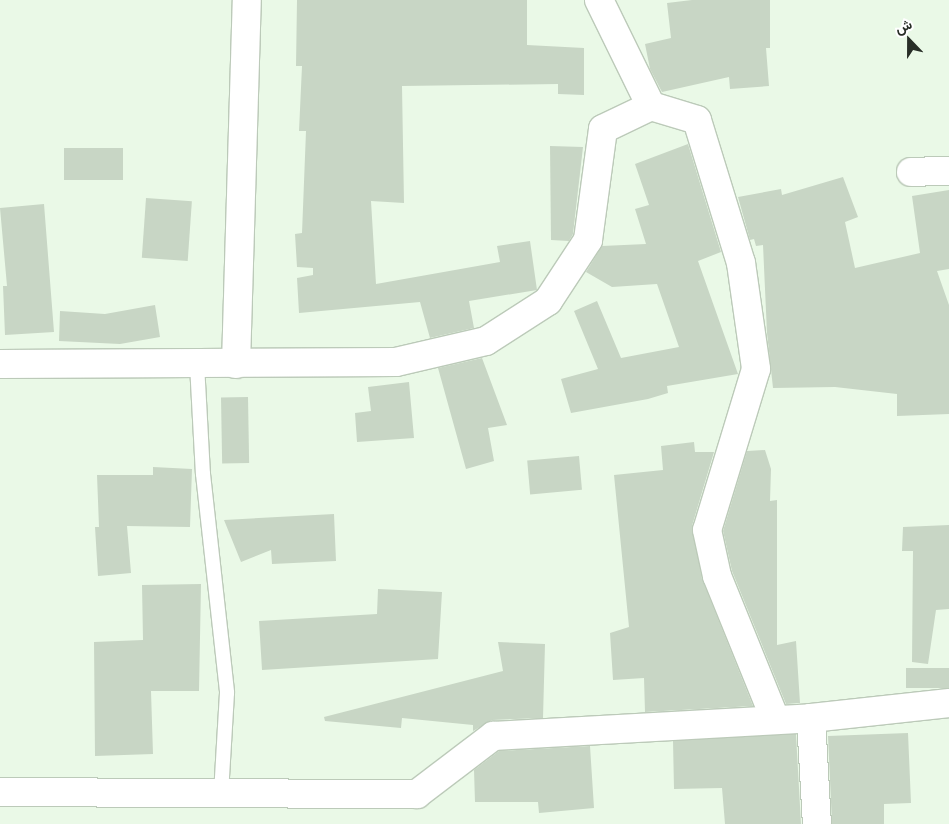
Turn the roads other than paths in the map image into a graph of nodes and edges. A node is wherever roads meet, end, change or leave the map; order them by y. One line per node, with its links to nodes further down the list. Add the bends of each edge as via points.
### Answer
1 (247, 0): 8 (street)
2 (599, 0): 3 (street)
3 (650, 106): 8 (street, via 603,128 588,240 548,301 486,341 396,362); 11 (street, via 697,120 741,263 756,370 707,530 717,576)
4 (949, 171): 5 (street)
5 (910, 172)
6 (0, 364): 7 (street)
7 (197, 364): 8 (street); 13 (lane, via 204,474 227,693)
8 (236, 364)
9 (949, 703): 10 (street)
10 (811, 718): 11 (street); 14 (street)
11 (776, 719): 13 (street, via 493,736 417,794)
12 (0, 792): 13 (street)
13 (221, 793)
14 (816, 824)

